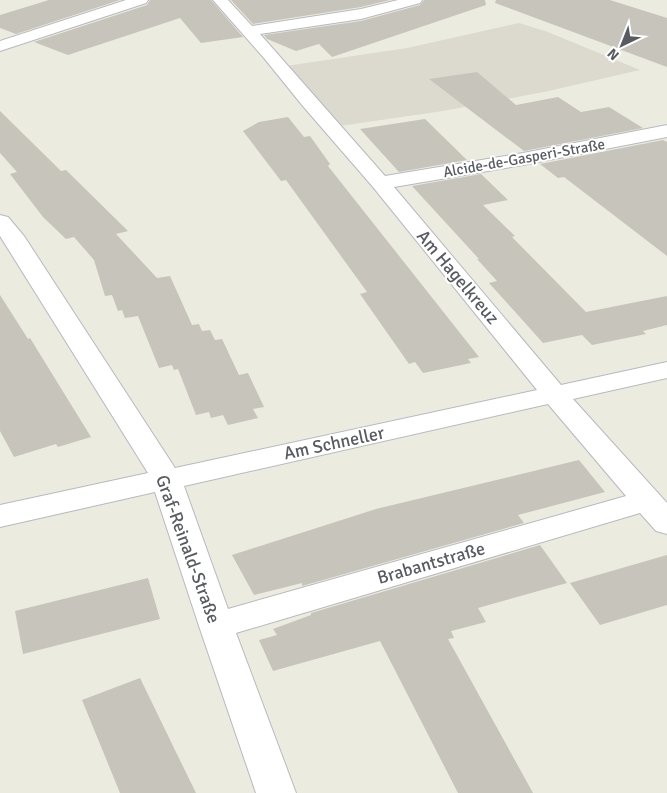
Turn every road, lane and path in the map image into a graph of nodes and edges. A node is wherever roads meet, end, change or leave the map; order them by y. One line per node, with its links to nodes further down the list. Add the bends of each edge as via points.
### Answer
1 (141, 0): 5 (street)
2 (220, 0): 4 (street, Am Hagelkreuz)
3 (415, 0): 4 (street, via 361,14)
4 (249, 31): 7 (street, Am Hagelkreuz)
5 (0, 46)
6 (667, 131): 7 (street, Alcide-de-Gasperi-Straße)
7 (380, 183): 10 (street, Am Hagelkreuz)
8 (0, 222): 11 (street, Graf-Reinald-Straße, via 16,241)
9 (667, 370): 10 (street, Am Schneller)
10 (555, 395): 11 (street, Am Schneller); 12 (street, Am Hagelkreuz)
11 (166, 478): 13 (street, Am Schneller); 14 (street, Graf-Reinald-Straße)
12 (657, 511): 14 (street, Brabantstraße)
13 (0, 516)
14 (216, 626): 15 (street, Graf-Reinald-Straße)
15 (276, 793)

